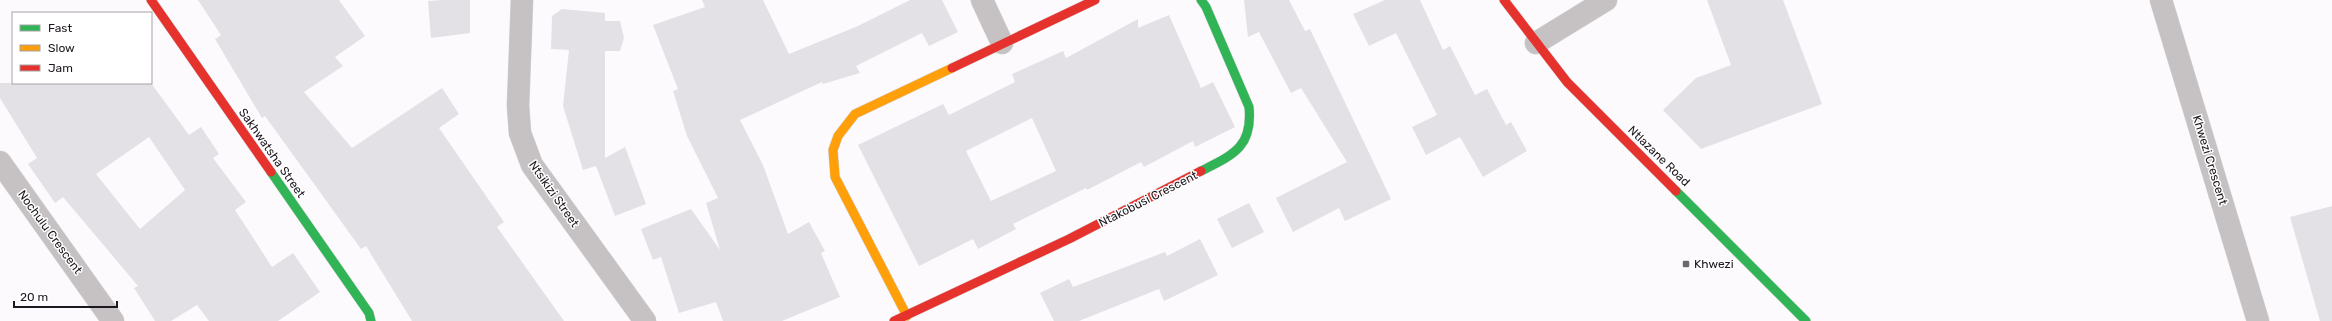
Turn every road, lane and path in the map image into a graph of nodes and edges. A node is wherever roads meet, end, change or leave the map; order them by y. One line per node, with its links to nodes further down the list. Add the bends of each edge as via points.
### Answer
1 (151, 0): 14 (street, Sakhwatsha Street, via 365,307)
2 (522, 0): 15 (street, Ntsikizi Street, via 518,106 520,133 532,164)
3 (982, 0): 9 (street)
4 (1095, 0): 9 (street)
5 (1200, 0): 12 (street, Ntakobusi Crescent, via 1206,7 1249,107 1251,121 1243,147 1233,155 1069,239)
6 (1504, 0): 10 (street, Ntlazane Road)
7 (1606, 0): 10 (street)
8 (2161, 0): 18 (street, Khwezi Crescent)
9 (1002, 43): 12 (street, via 855,114 835,141 831,160 835,176)
10 (1536, 43): 17 (street, Ntlazane Road, via 1567,82)
11 (0, 162): 13 (street, Nochulu Crescent)
12 (907, 316): 16 (street, Ntakobusi Crescent)
13 (114, 321)
14 (371, 321)
15 (645, 321)
16 (894, 321)
17 (1806, 321)
18 (2258, 321)

